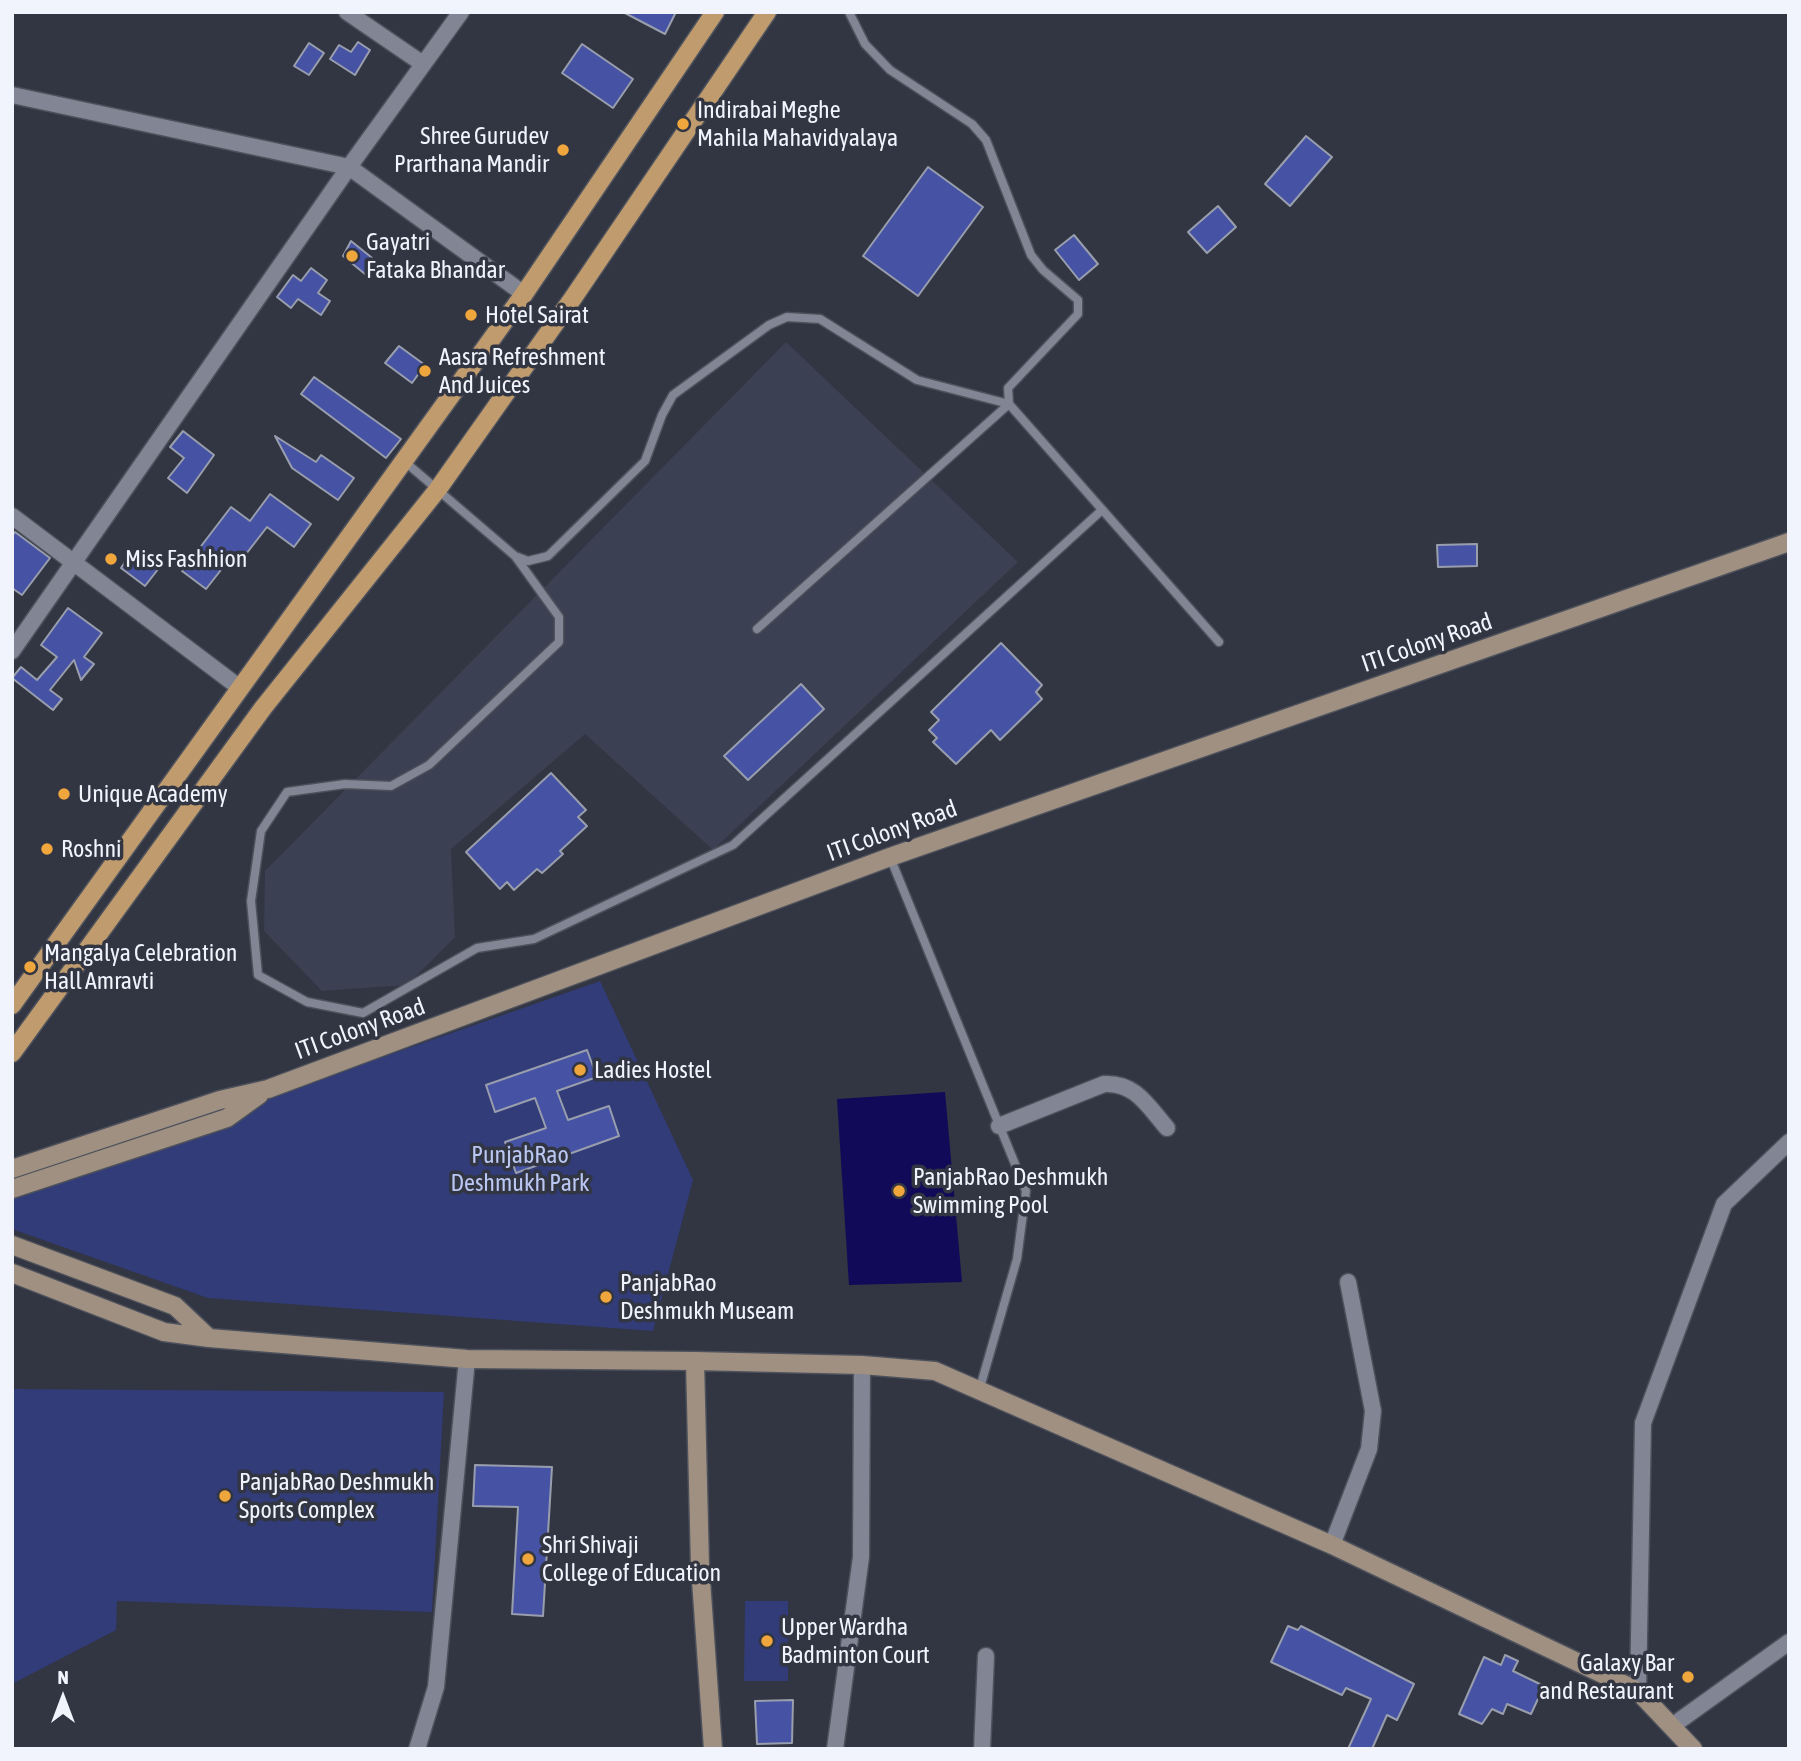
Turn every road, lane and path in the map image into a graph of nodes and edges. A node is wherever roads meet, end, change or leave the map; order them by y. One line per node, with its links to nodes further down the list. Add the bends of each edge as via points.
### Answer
1 (347, 12): 6 (street)
2 (461, 12): 6 (street)
3 (715, 12): 9 (main road)
4 (767, 12): 12 (main road)
5 (849, 12): 10 (lane, via 865,44 890,70 972,124 986,140 1031,255 1078,300 1078,314 1008,388)
6 (423, 64): 8 (street)
7 (12, 95): 8 (street)
8 (349, 167): 9 (street); 17 (street)
9 (524, 294): 11 (main road)
10 (1009, 404): 13 (lane); 16 (lane, via 929,385 820,319 786,317 673,396 645,461 548,556 528,561); 18 (lane)
11 (404, 461): 12 (lane); 21 (main road)
12 (438, 489): 16 (lane); 24 (main road, via 263,708)
13 (1102, 510): 16 (lane, via 733,845 534,939 477,948 363,1013 307,1002 258,975 251,901 261,831 288,792 345,784 391,786 429,765 559,642 559,617); 19 (lane)
14 (12, 516): 17 (street)
15 (1789, 542): 22 (street, ITI Colony Road)
16 (515, 556)
17 (77, 562): 20 (street); 21 (street)
18 (757, 629)
19 (1219, 642)
20 (12, 651)
21 (240, 688): 23 (main road)
22 (890, 857): 27 (street, ITI Colony Road); 28 (lane)
23 (38, 972): 24 (main road); 25 (main road)
24 (57, 991): 26 (main road)
25 (14, 999)
26 (12, 1053)
27 (268, 1089): 31 (street, ITI Colony Road, via 220,1100); 32 (street, via 226,1118)
28 (999, 1126): 29 (street, via 1104,1084 1119,1083 1133,1089); 40 (lane, via 1026,1191 1017,1259)
29 (1167, 1128)
30 (1789, 1142): 44 (street, via 1724,1204 1643,1423)
31 (12, 1169)
32 (12, 1189)
33 (12, 1245): 36 (street, via 175,1306)
34 (12, 1273): 36 (street, via 164,1332)
35 (1348, 1282): 41 (street, via 1373,1432)
36 (209, 1338): 37 (street)
37 (467, 1359): 38 (street); 46 (street, via 436,1687)
38 (695, 1361): 39 (street); 47 (street, via 700,1566)
39 (862, 1365): 40 (street, via 935,1371); 48 (street, via 861,1557)
40 (979, 1391): 41 (street)
41 (1332, 1545): 44 (street)
42 (1789, 1642): 45 (street)
43 (986, 1656): 49 (street)
44 (1638, 1691): 45 (street)
45 (1672, 1726): 50 (street)
46 (416, 1749)
47 (713, 1749)
48 (835, 1749)
49 (982, 1749)
50 (1693, 1749)

